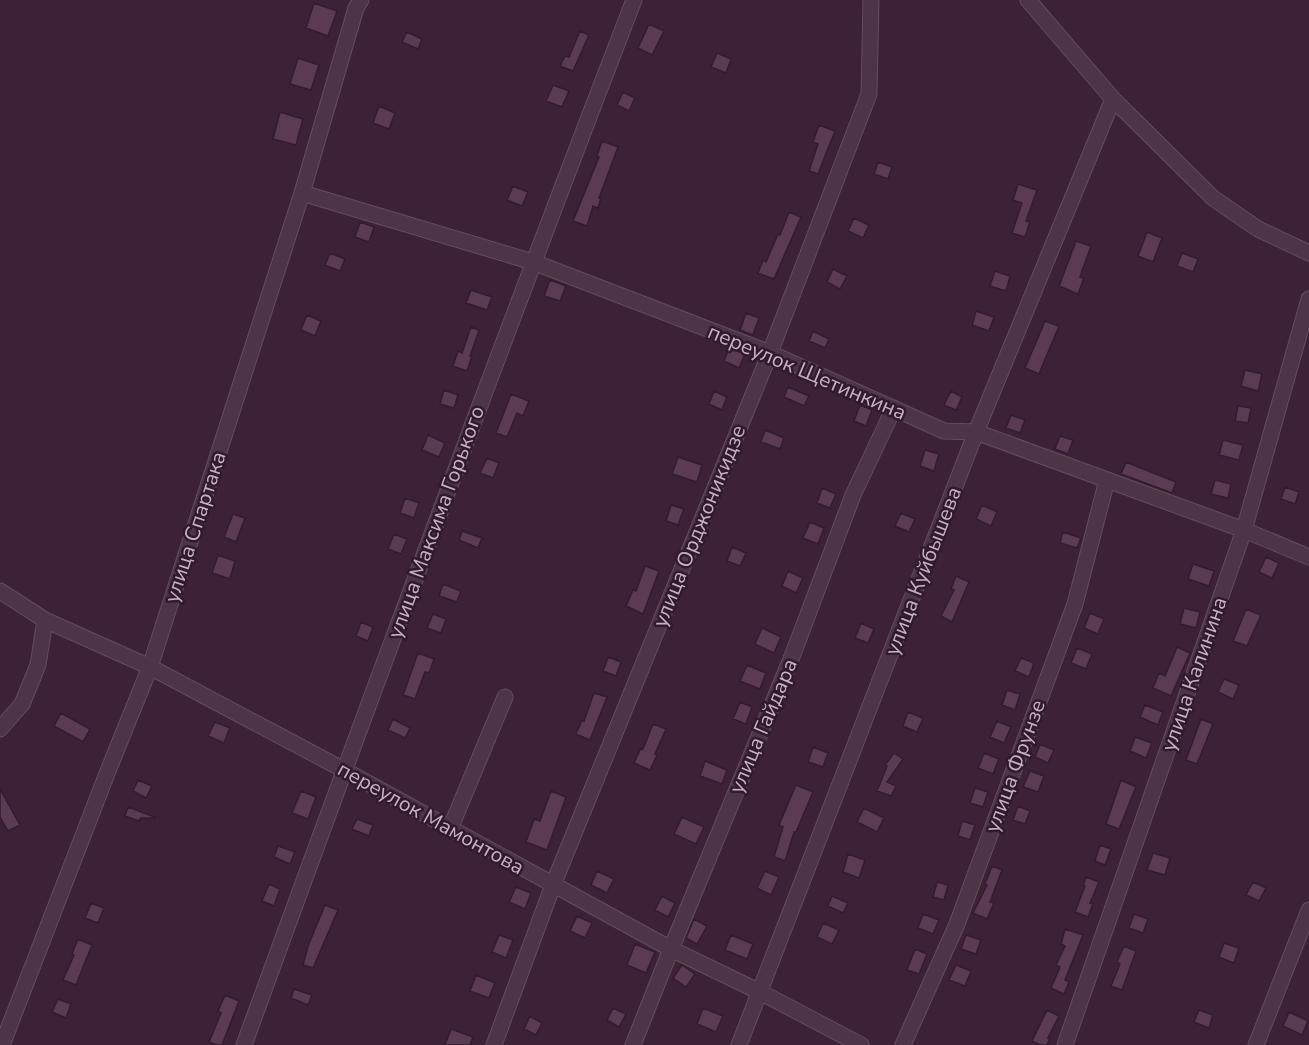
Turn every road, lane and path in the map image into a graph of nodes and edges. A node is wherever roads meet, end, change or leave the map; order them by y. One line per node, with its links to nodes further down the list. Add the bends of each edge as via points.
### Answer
1 (361, 0): 6 (street, улица Спартака)
2 (634, 0): 8 (street, улица Максима Горького)
3 (871, 0): 10 (street, улица Орджоникидзе, via 868,94)
4 (1028, 0): 5 (street)
5 (1113, 99): 7 (street, via 1213,198 1258,229); 12 (street, улица Куйбышева)
6 (302, 193): 8 (street, переулок Щетинкина); 18 (street, улица Спартака)
7 (1309, 253)
8 (533, 262): 10 (street, переулок Щетинкина); 21 (street, улица Максима Горького)
9 (1309, 298): 14 (street, улица Калинина)
10 (770, 353): 11 (street, переулок Щетинкина); 23 (street, улица Орджоникидзе)
11 (894, 408): 12 (street, переулок Щетинкина, via 944,431); 25 (street, улица Гайдара, via 853,495 793,654)
12 (976, 432): 13 (street, переулок Щетинкина); 26 (street, улица Куйбышева)
13 (1107, 480): 14 (street, переулок Щетинкина); 33 (street, улица Фрунзе, via 1075,604 957,924)
14 (1244, 530): 15 (street, переулок Щетинкина); 34 (street, улица Калинина)
15 (1309, 557)
16 (0, 591): 17 (street, переулок Мамонтова)
17 (45, 620): 18 (street, переулок Мамонтова); 20 (street, via 38,664 22,704)
18 (150, 667): 21 (street, переулок Мамонтова); 27 (street, улица Спартака)
19 (506, 697): 22 (street)
20 (0, 729)
21 (344, 770): 22 (street, переулок Мамонтова); 28 (street, улица Максима Горького)
22 (450, 829): 23 (street, переулок Мамонтова)
23 (553, 885): 25 (street, переулок Мамонтова); 29 (street, улица Орджоникидзе)
24 (1309, 910): 35 (street)
25 (670, 949): 26 (street, переулок Мамонтова); 30 (street, улица Гайдара)
26 (760, 992): 31 (street, улица Куйбышева); 32 (street, переулок Мамонтова)
27 (2, 1045)
28 (244, 1045)
29 (494, 1045)
30 (633, 1045)
31 (739, 1045)
32 (861, 1045)
33 (903, 1045)
34 (1065, 1045)
35 (1256, 1045)

